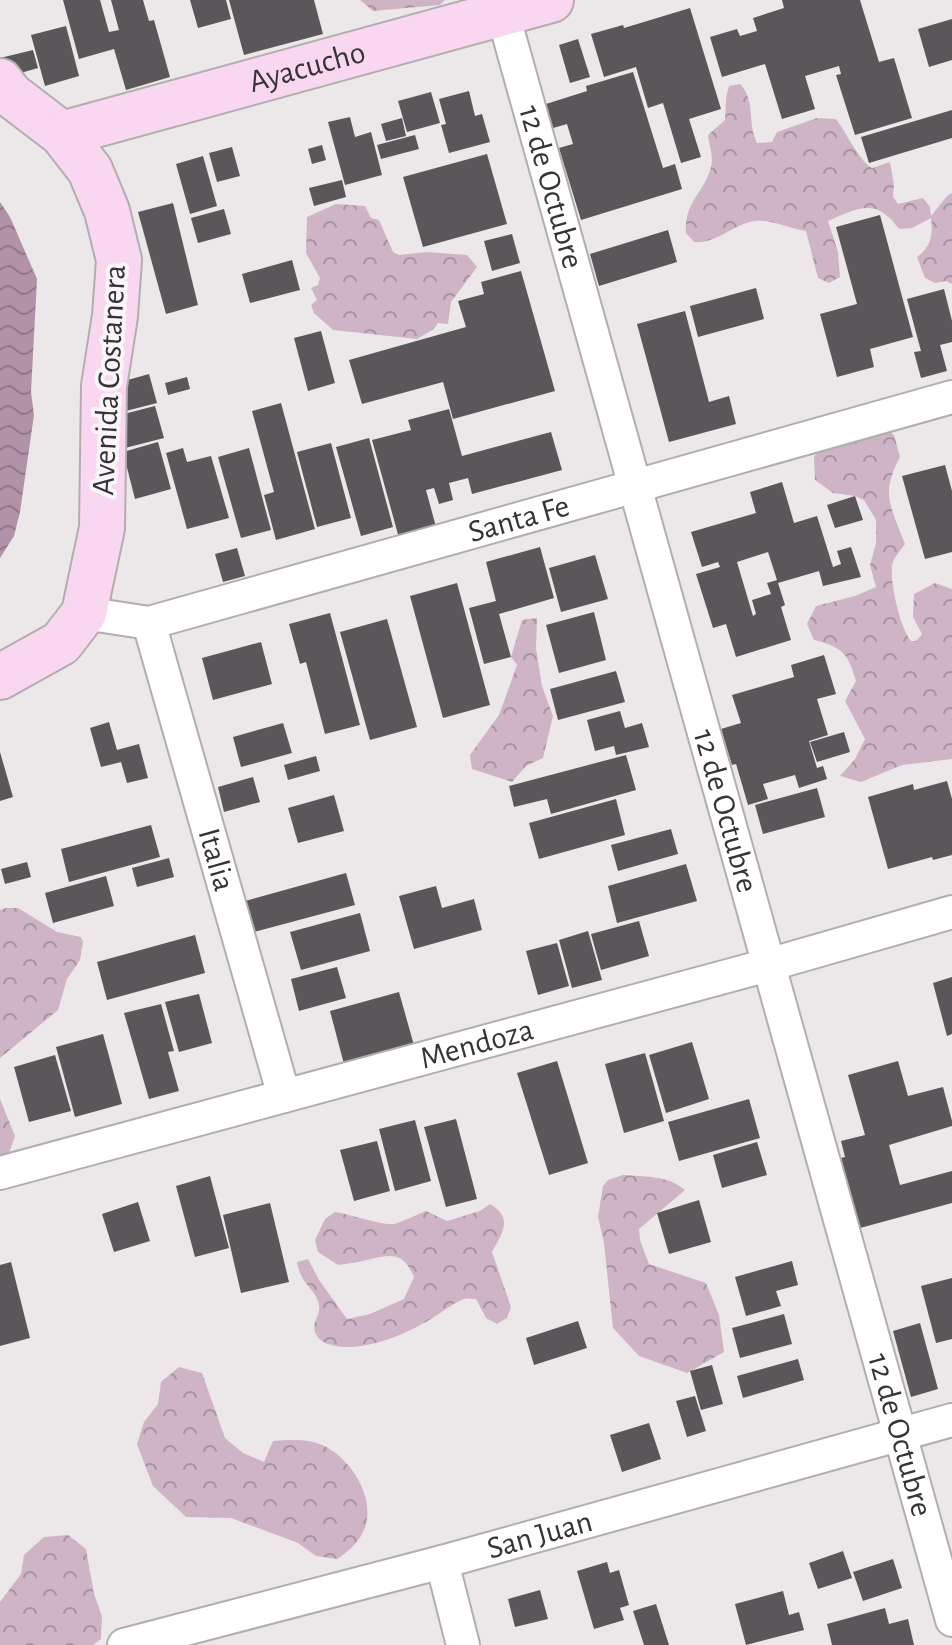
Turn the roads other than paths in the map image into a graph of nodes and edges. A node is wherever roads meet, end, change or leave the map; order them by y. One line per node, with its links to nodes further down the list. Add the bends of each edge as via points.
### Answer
1 (551, 0): 2 (street, Ayacucho)
2 (500, 7): 4 (street, Ayacucho); 6 (street, 12 de Octubre)
3 (0, 81): 4 (street, Avenida Costanera)
4 (62, 134): 7 (street, Avenida Costanera, via 90,170 119,260 104,386 102,528)
5 (952, 397): 6 (street, Santa Fe)
6 (634, 486): 8 (street, Santa Fe); 11 (street, 12 de Octubre)
7 (84, 613): 8 (street, Santa Fe); 9 (street, Avenida Costanera, via 61,643)
8 (149, 623): 12 (street, Italia)
9 (0, 677)
10 (952, 912): 11 (street, Mendoza)
11 (768, 965): 12 (street, Mendoza); 15 (street, 12 de Octubre)
12 (284, 1096): 13 (street, Mendoza)
13 (0, 1173)
14 (952, 1420): 15 (street, San Juan)
15 (900, 1434): 16 (street, San Juan); 17 (street, 12 de Octubre)
16 (442, 1562): 18 (street, San Juan); 19 (street)
17 (952, 1620)
18 (124, 1645)
19 (463, 1645)

